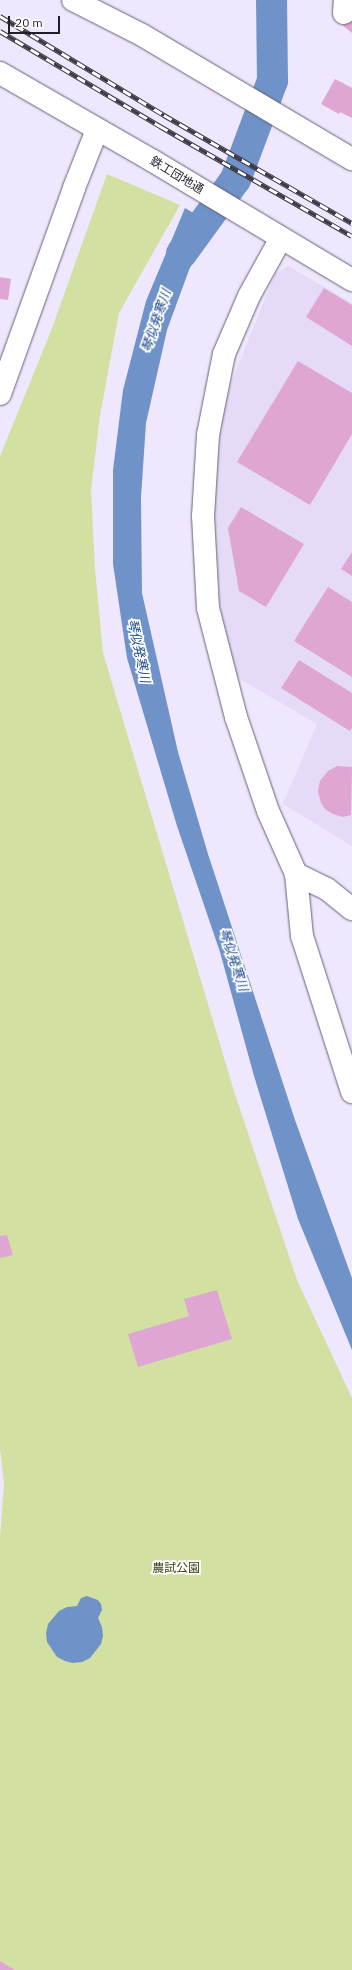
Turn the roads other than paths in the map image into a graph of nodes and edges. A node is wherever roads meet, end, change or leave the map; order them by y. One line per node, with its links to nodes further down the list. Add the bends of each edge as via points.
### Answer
1 (73, 0): 4 (street, via 207,72)
2 (0, 73): 3 (street, 鉄工団地通)
3 (97, 130): 5 (street, 鉄工団地通); 7 (street)
4 (352, 159)
5 (275, 234): 6 (street, 鉄工団地通); 8 (street, via 224,354 208,435 203,516 208,608 236,717 268,811)
6 (352, 280)
7 (0, 394)
8 (296, 874): 9 (street, via 327,889); 10 (street, via 302,936)
9 (352, 909)
10 (352, 1092)

